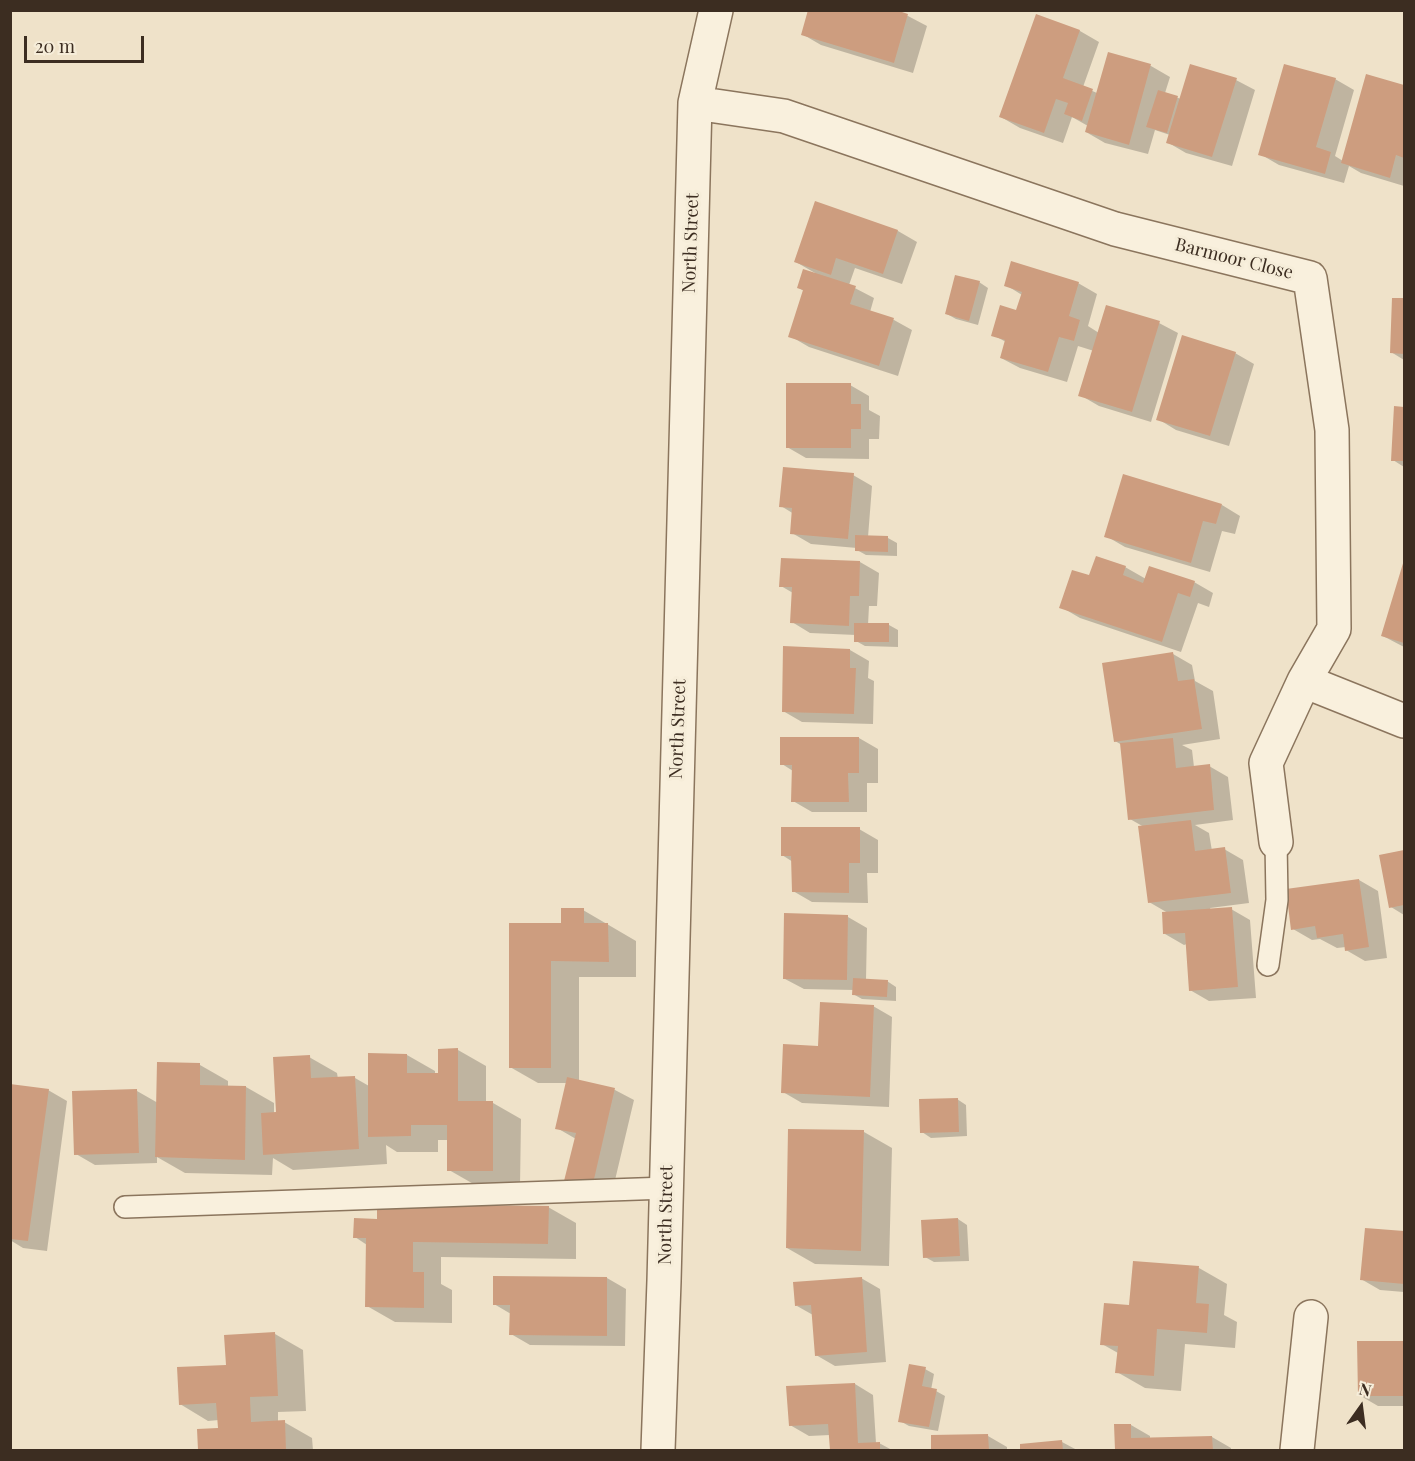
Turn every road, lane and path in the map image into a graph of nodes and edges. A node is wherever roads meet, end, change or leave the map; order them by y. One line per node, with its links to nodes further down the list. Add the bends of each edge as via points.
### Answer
1 (716, 10): 2 (street, North Street)
2 (695, 104): 3 (street, Barmoor Close, via 784,116 1115,229 1310,278 1332,430 1334,629); 7 (street, North Street)
3 (1304, 681): 4 (street); 5 (street, via 1266,763)
4 (1404, 721)
5 (1276, 842): 6 (lane, via 1277,900)
6 (1268, 965)
7 (667, 1188): 8 (lane); 10 (street, North Street)
8 (125, 1207)
9 (1311, 1317): 11 (street)
10 (658, 1450)
11 (1297, 1450)

